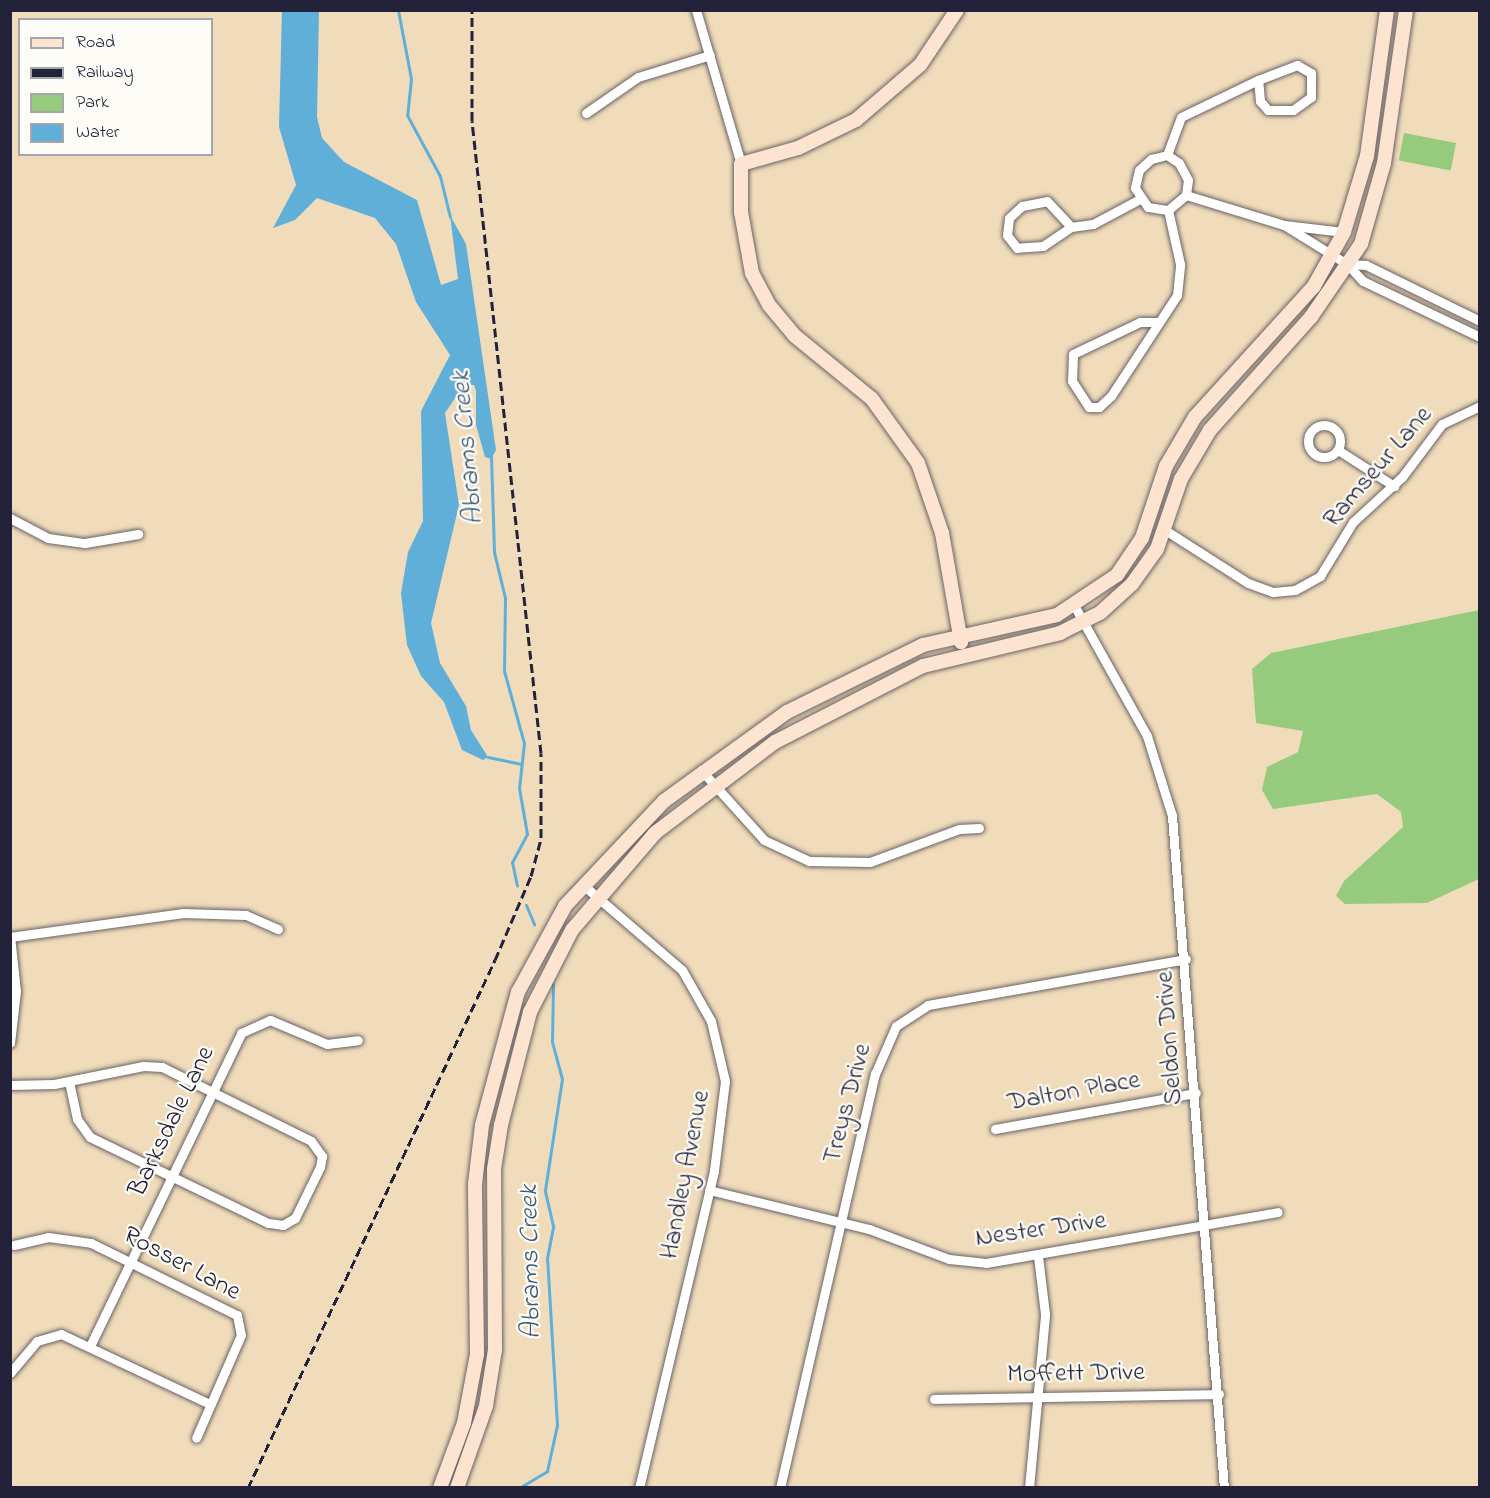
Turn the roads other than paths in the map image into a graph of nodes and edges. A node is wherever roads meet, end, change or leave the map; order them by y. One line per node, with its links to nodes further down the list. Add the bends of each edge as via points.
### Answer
1 (696, 10): 5 (street)
2 (957, 10): 9 (main road, via 920,65 869,111 798,148)
3 (1387, 10): 15 (main road, via 1367,156)
4 (1406, 10): 17 (main road, via 1380,183 1360,244)
5 (710, 55): 7 (street, via 638,77); 9 (street)
6 (1258, 80): 6 (street, via 1297,65 1311,73 1315,86 1306,102 1277,113 1260,100); 8 (street, via 1181,117)
7 (586, 112)
8 (1167, 155): 10 (street, via 1186,172); 11 (street, via 1151,159 1138,170)
9 (741, 164): 29 (main road, via 744,243 758,287 795,336 872,399 918,463 942,534)
10 (1186, 195): 12 (street); 13 (street)
11 (1138, 200): 12 (street); 14 (street, via 1093,224)
12 (1168, 210): 19 (street, via 1180,280 1177,295)
13 (1284, 225): 15 (street); 16 (street)
14 (1071, 227): 14 (street, via 1055,206 1038,201 1009,218 1007,235 1025,250)
15 (1344, 232): 16 (main road)
16 (1331, 255): 17 (street); 27 (main road, via 1298,305 1195,417 1166,466 1147,528 1129,560)
17 (1347, 264): 18 (street, via 1366,265); 20 (street, via 1363,281); 25 (main road, via 1311,317 1214,424 1186,468)
18 (1479, 321)
19 (1157, 322): 19 (street, via 1112,396 1099,408 1089,407 1072,381 1073,354 1140,322)
20 (1479, 337)
21 (1479, 406): 23 (street, Ramseur Lane, via 1442,424)
22 (1338, 450): 23 (street)
23 (1394, 486): 25 (street, Ramseur Lane, via 1353,522 1320,576 1283,593 1248,583)
24 (10, 518): 26 (street, via 48,538 85,543)
25 (1165, 530): 28 (main road, via 1132,584)
26 (138, 534)
27 (1075, 607): 28 (street, Seldon Drive); 29 (main road, via 1039,621)
28 (1084, 622): 30 (main road, via 1036,640); 38 (street, Seldon Drive, via 1135,710 1167,790)
29 (960, 635): 30 (main road); 31 (main road, via 923,645 808,701)
30 (962, 653): 32 (main road, via 911,671 807,723)
31 (701, 770): 32 (street); 34 (main road, via 634,828)
32 (713, 784): 33 (street, via 764,840 809,861 870,862 959,829); 35 (main road, via 655,833)
33 (979, 828)
34 (582, 884): 35 (street, Handley Avenue); 61 (main road, via 556,919 518,992 482,1125 475,1184 477,1354 464,1423)
35 (597, 895): 47 (street, Handley Avenue, via 682,970 711,1021 723,1061 726,1102); 62 (main road, via 547,972 515,1063 494,1162 497,1303 490,1383)
36 (278, 929): 37 (street, via 246,915 183,913)
37 (11, 937): 40 (street, via 16,991)
38 (1186, 959): 44 (street, Seldon Drive); 49 (street, Treys Drive, via 928,1005 904,1018 880,1055)
39 (358, 1040): 43 (street, Barksdale Lane, via 337,1046 283,1022 259,1021 236,1039)
40 (10, 1043)
41 (69, 1082): 42 (street); 43 (street, via 155,1066); 46 (street, via 77,1119 87,1134)
42 (10, 1085)
43 (211, 1091): 46 (street, Barksdale Lane); 46 (street, via 315,1144 322,1159 310,1189 295,1218 276,1225)
44 (1196, 1093): 45 (street, Dalton Place); 50 (street, Seldon Drive)
45 (995, 1129)
46 (170, 1175): 53 (street, Barksdale Lane)
47 (709, 1190): 49 (street, Nester Drive); 63 (street, Handley Avenue)
48 (1278, 1212): 50 (street, Nester Drive)
49 (841, 1221): 52 (street, Nester Drive, via 961,1262); 64 (street, Treys Drive)
50 (1207, 1226): 52 (street, Nester Drive); 56 (street, Seldon Drive)
51 (14, 1245): 53 (street, Rosser Lane, via 37,1238 70,1238)
52 (1038, 1256): 57 (street, via 1045,1314)
53 (131, 1262): 54 (street, Barksdale Lane); 59 (street, Rosser Lane, via 239,1318 241,1335)
54 (90, 1346): 55 (street, via 65,1335 45,1336); 59 (street)
55 (10, 1372)
56 (1219, 1394): 57 (street, Moffett Drive); 66 (street, Seldon Drive)
57 (1039, 1397): 58 (street, Moffett Drive); 65 (street)
58 (934, 1399)
59 (210, 1404): 60 (street, Rosser Lane)
60 (196, 1438)
61 (440, 1488)
62 (457, 1488)
63 (639, 1488)
64 (780, 1488)
65 (1029, 1488)
66 (1224, 1488)

